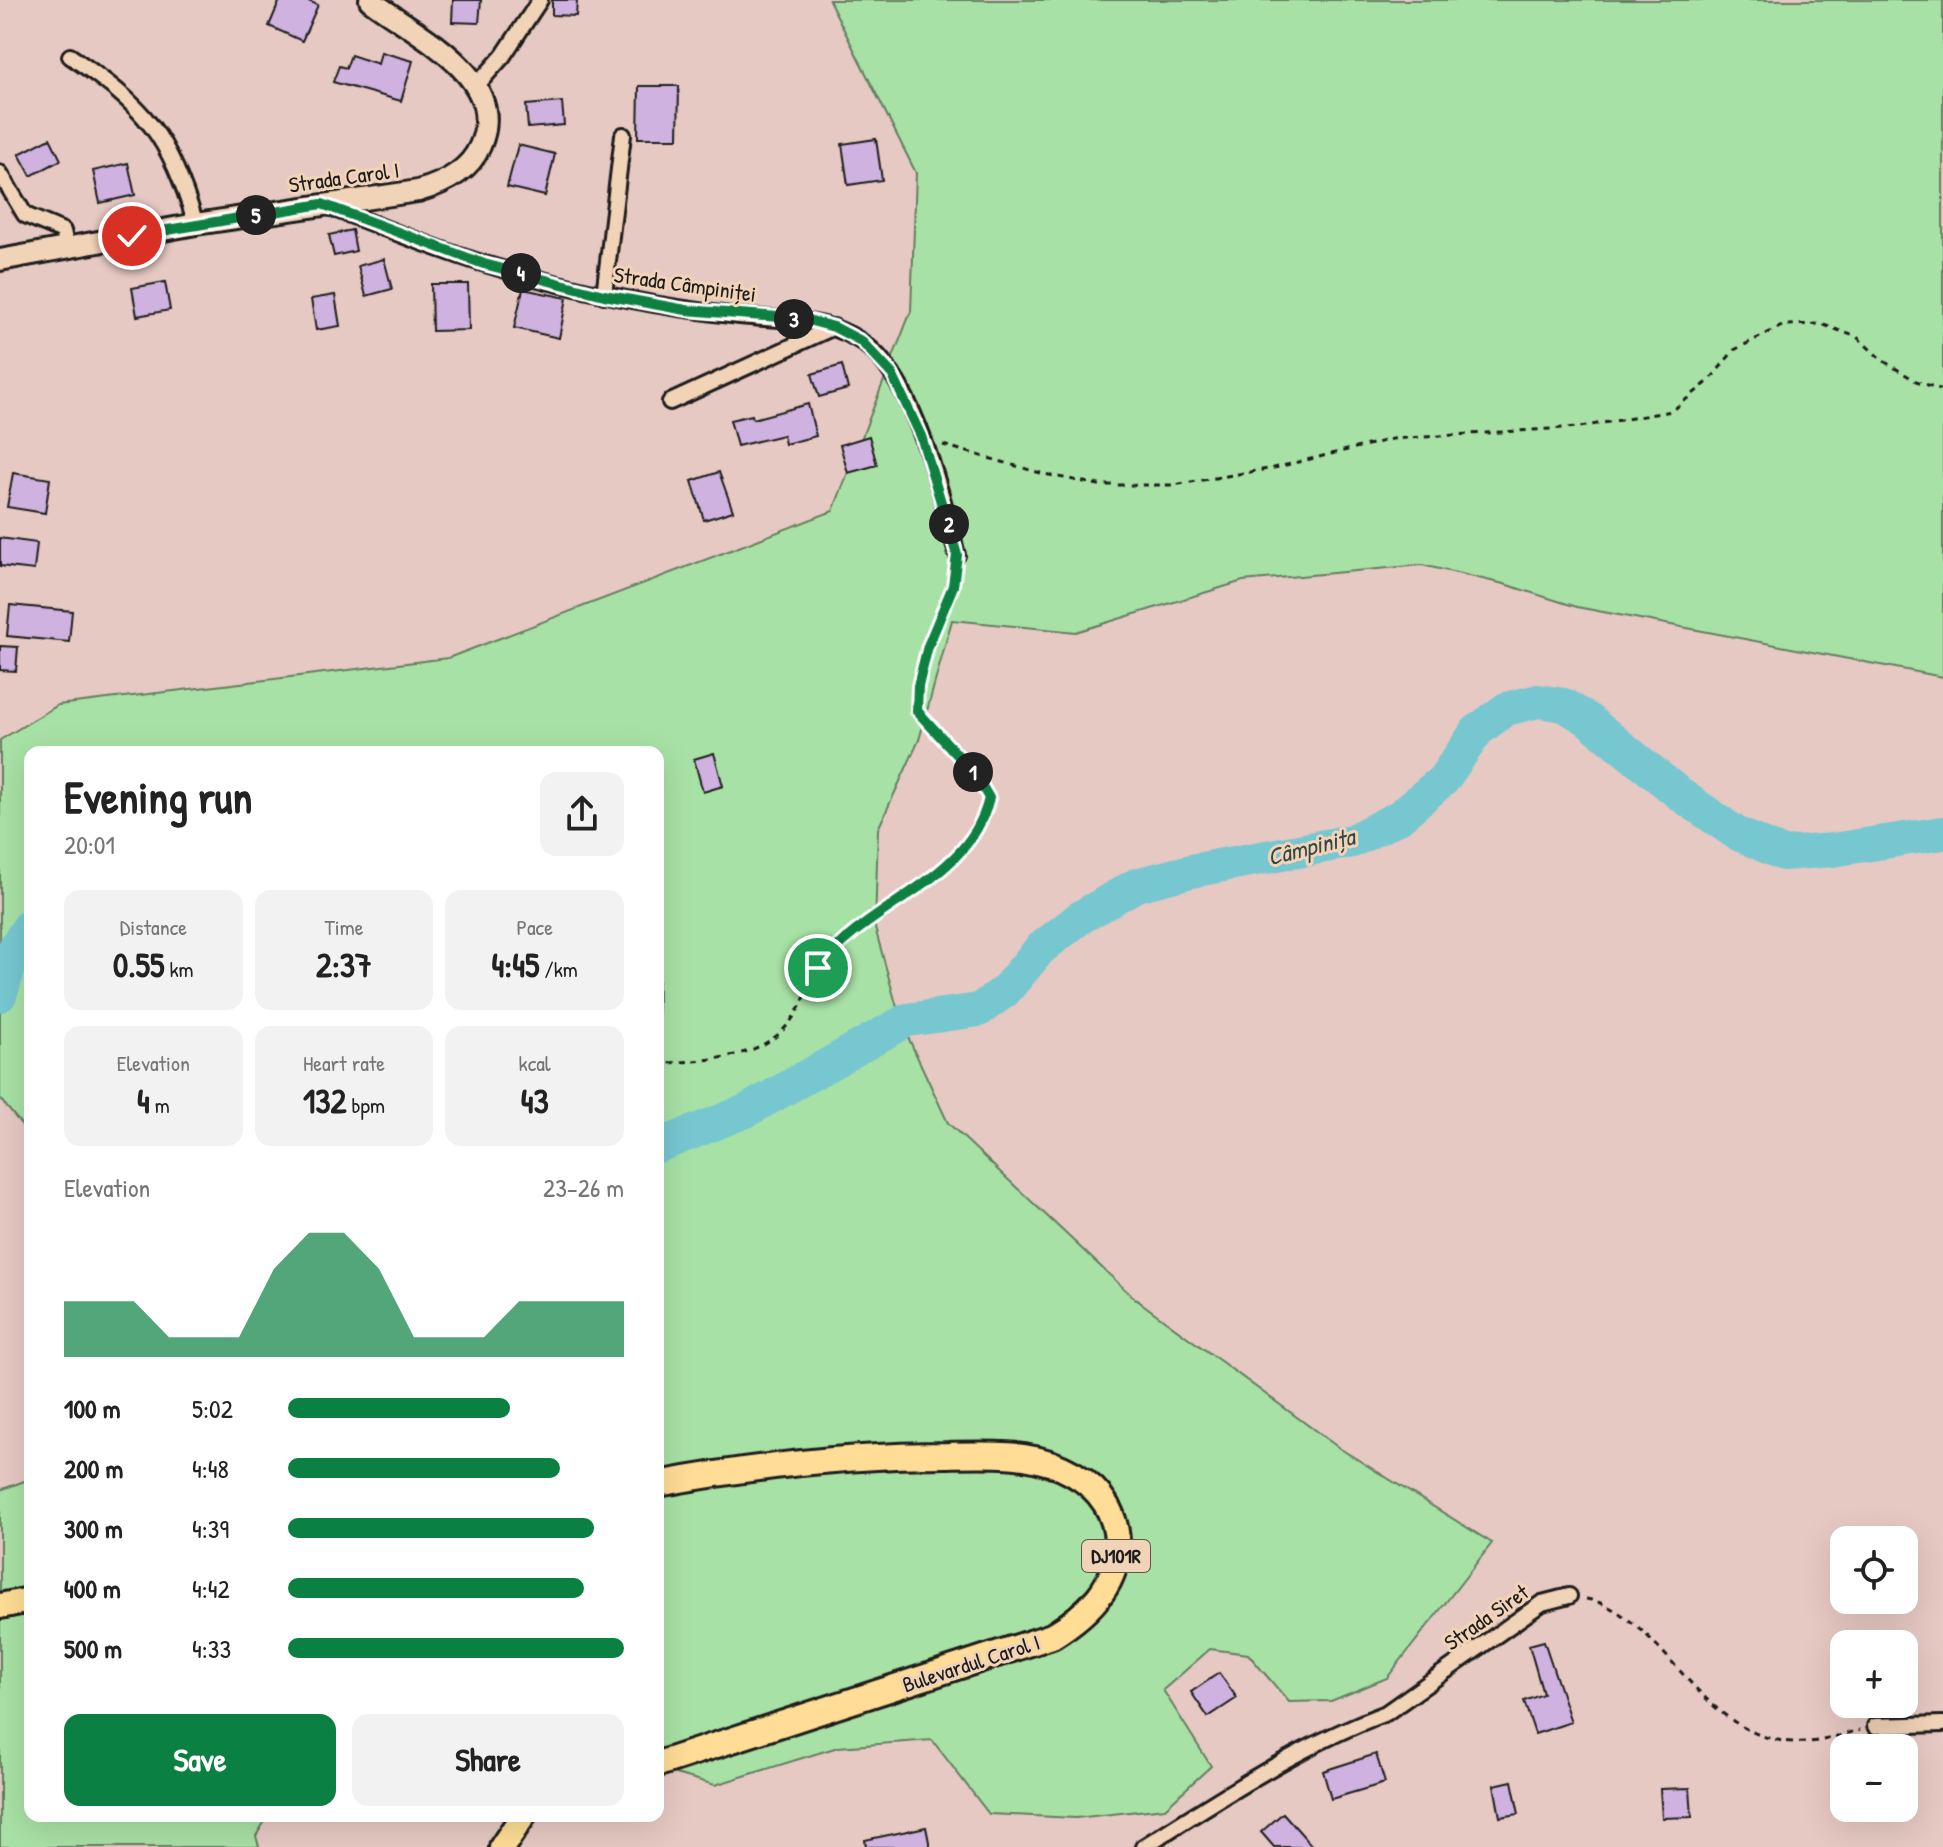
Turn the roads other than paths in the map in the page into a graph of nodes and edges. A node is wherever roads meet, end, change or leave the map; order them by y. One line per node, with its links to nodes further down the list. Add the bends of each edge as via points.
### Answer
1 (370, 0): 4 (main road, via 464,69)
2 (540, 0): 4 (street)
3 (70, 56): 8 (street, via 111,84 158,133 172,154)
4 (477, 85): 7 (main road, Strada Carol I, via 488,114 486,132 461,172 418,191)
5 (623, 135): 11 (street)
6 (0, 173): 9 (street, via 18,208 59,228)
7 (322, 204): 8 (main road, Strada Carol I); 11 (street, Strada Câmpiniței, via 484,264)
8 (196, 224): 9 (main road, Strada Carol I)
9 (67, 248): 10 (main road, Strada Carol I)
10 (0, 260)
11 (604, 295): 12 (street, Strada Câmpiniței)
12 (834, 327): 13 (street); 14 (street, Strada Câmpiniței, via 882,360 921,436)
13 (670, 402)
14 (957, 555)
15 (664, 1483): 21 (main road, Bulevardul Carol I / DJ101R, via 826,1458 1006,1456 1060,1467 1082,1478 1111,1510 1118,1547 1099,1597 1052,1636)
16 (1569, 1596): 24 (street, Strada Siret, via 1542,1603 1386,1713 1264,1772)
17 (24, 1601): 18 (main road)
18 (0, 1606)
19 (1943, 1724): 20 (street)
20 (1875, 1726)
21 (664, 1762)
22 (519, 1822): 23 (main road)
23 (502, 1847)
24 (1143, 1847)

